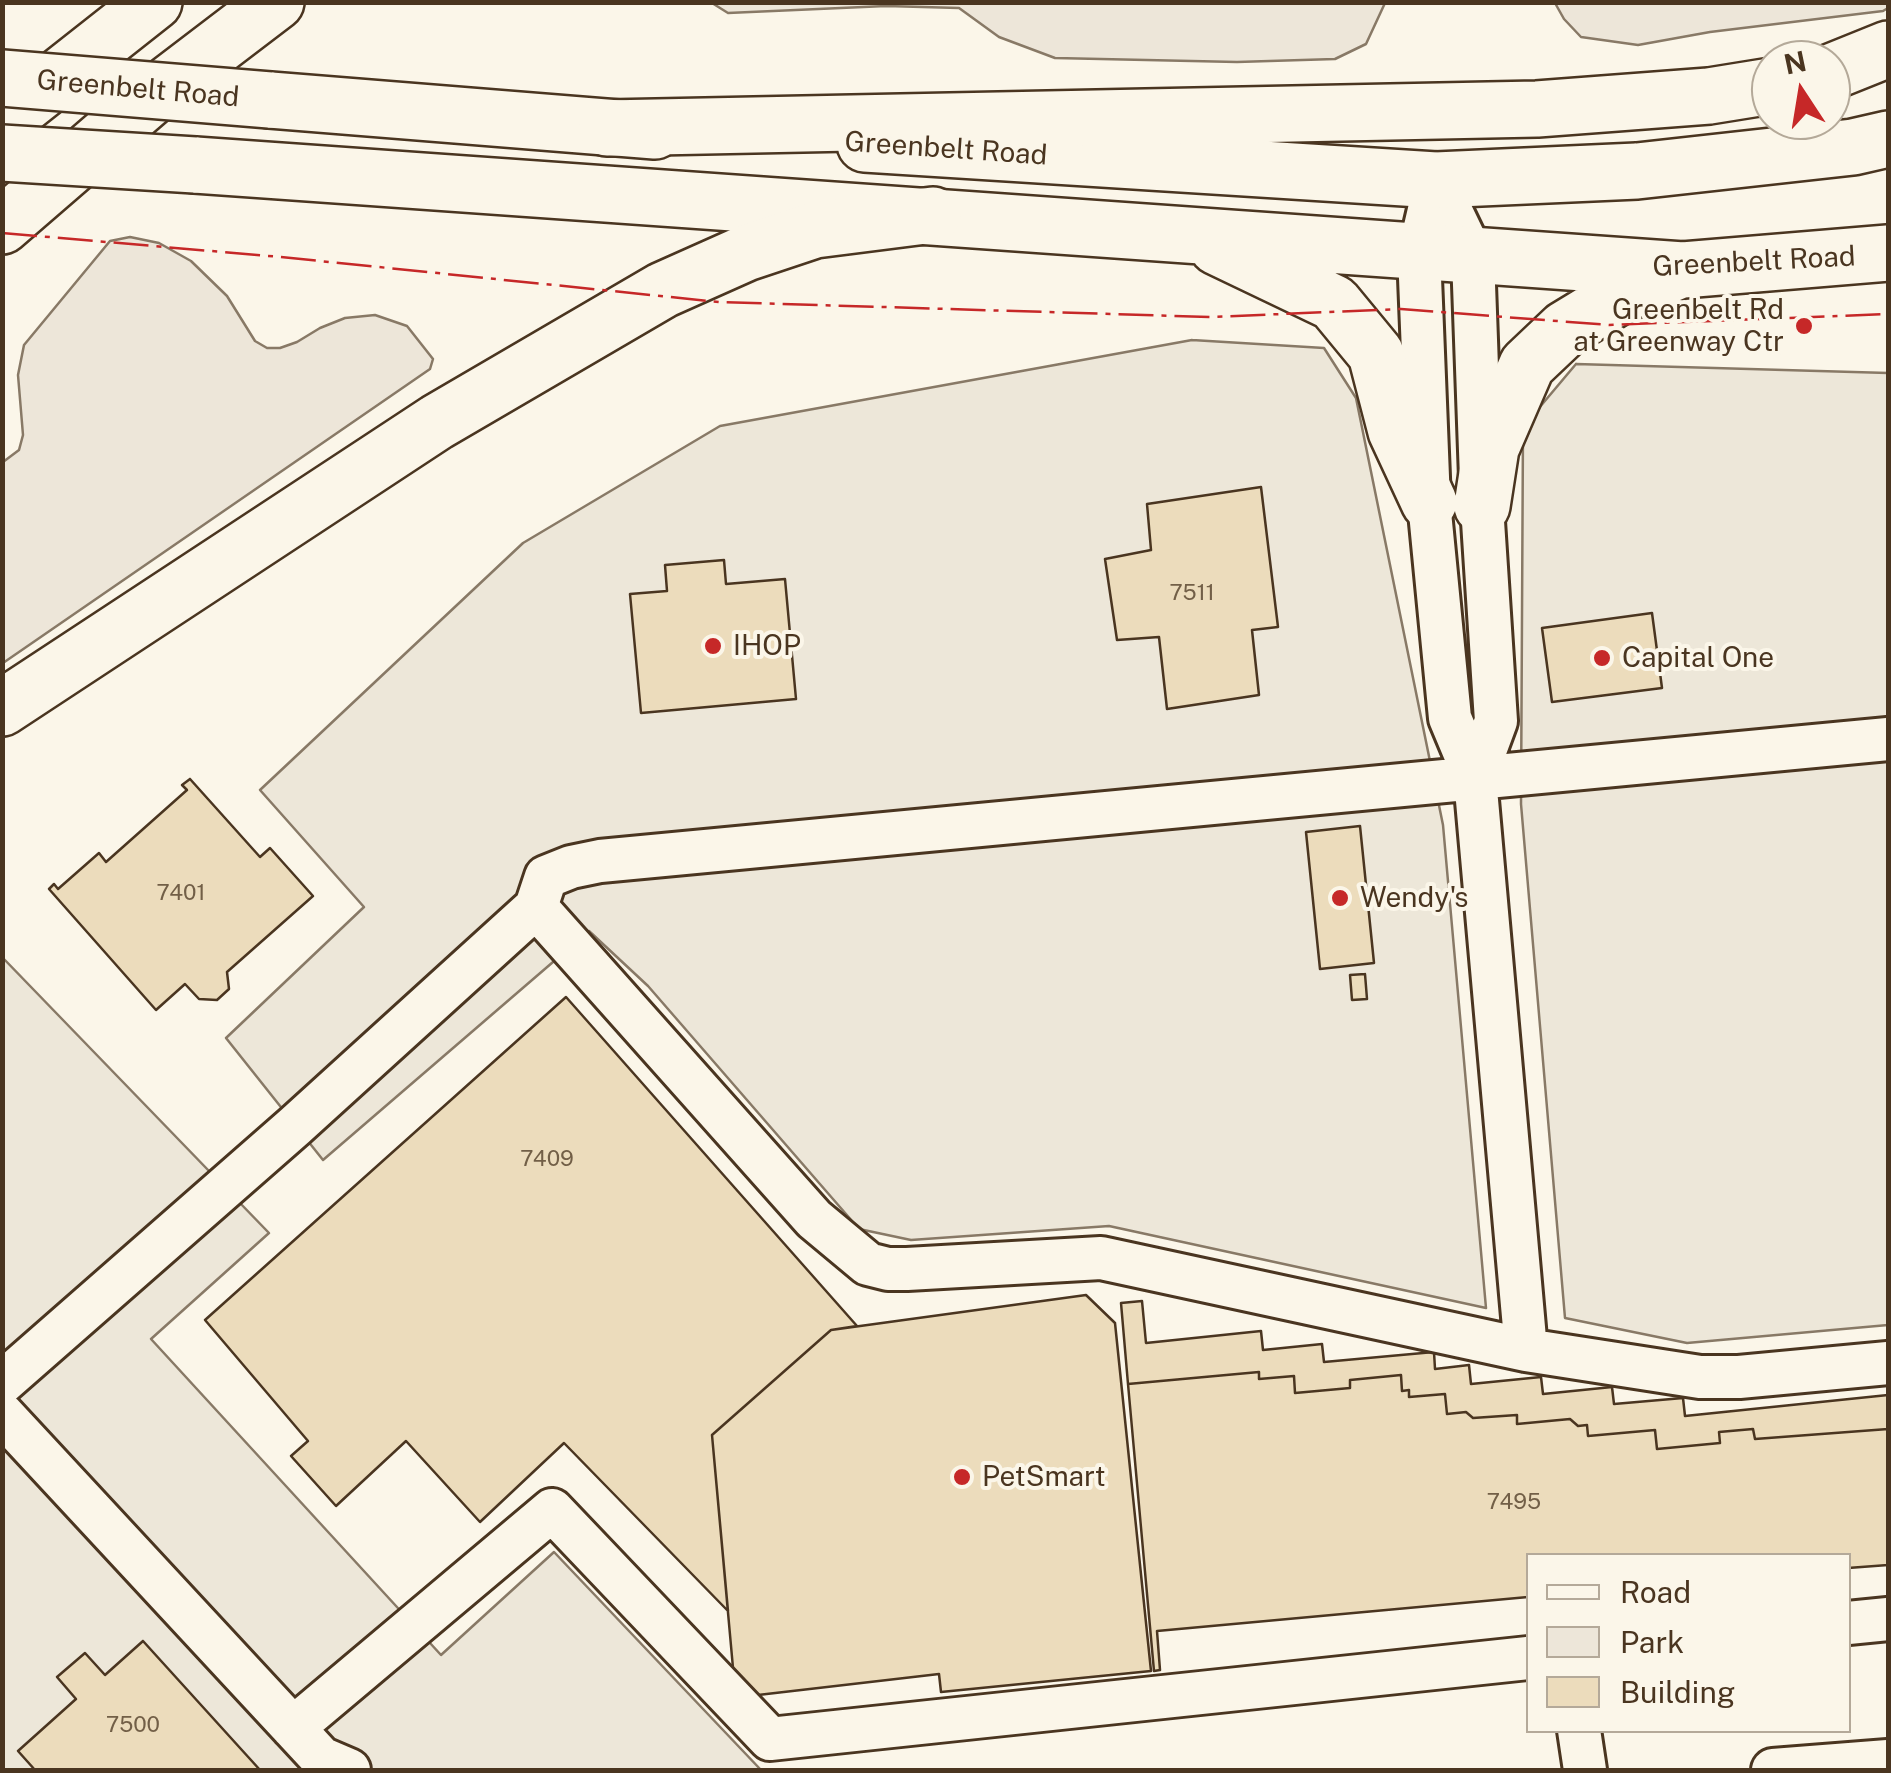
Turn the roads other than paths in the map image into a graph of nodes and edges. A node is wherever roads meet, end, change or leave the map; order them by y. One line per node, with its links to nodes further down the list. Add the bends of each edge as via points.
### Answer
1 (104, 2): 8 (main road)
2 (154, 2): 9 (main road)
3 (276, 2): 15 (main road, via 150,98)
4 (1888, 48): 5 (main road)
5 (1851, 64)
6 (2, 78): 10 (main road, Greenbelt Road, bridge)
7 (1751, 89): 10 (main road, via 1537,109)
8 (2, 102)
9 (2, 122)
10 (607, 128): 13 (main road, Greenbelt Road)
11 (1888, 139): 13 (main road, Greenbelt Road, via 1637,172)
12 (2, 153): 14 (main road, Greenbelt Road, bridge)
13 (1436, 180): 18 (street)
14 (933, 215): 16 (main road, Greenbelt Road); 21 (main road, via 815,230 662,290 437,422)
15 (2, 226)
16 (1197, 236): 18 (main road, Greenbelt Road); 20 (main road, via 1334,303 1376,354 1396,430)
17 (1888, 253): 19 (main road, Greenbelt Road)
18 (1446, 255): 19 (main road, Greenbelt Road); 20 (street)
19 (1683, 270): 20 (main road, via 1621,295 1555,336 1527,364 1490,448)
20 (1455, 504): 23 (street, via 1450,718)
21 (2, 708)
22 (1888, 739): 23 (street)
23 (1475, 778): 24 (street, via 600,861 546,877); 25 (street)
24 (536, 907): 25 (street, via 814,1218 868,1264 908,1269 1102,1258); 27 (street)
25 (1526, 1350): 26 (street, via 1700,1377)
26 (1888, 1363)
27 (2, 1383)
28 (2, 1414): 32 (street)
29 (1888, 1619): 30 (street)
30 (1851, 1623)
31 (1526, 1658): 32 (street, via 770,1740 552,1510)
32 (294, 1728): 35 (street, via 321,1758)
33 (1579, 1733): 36 (street)
34 (1888, 1761): 37 (street)
35 (349, 1770)
36 (1585, 1770)
37 (1773, 1770)

